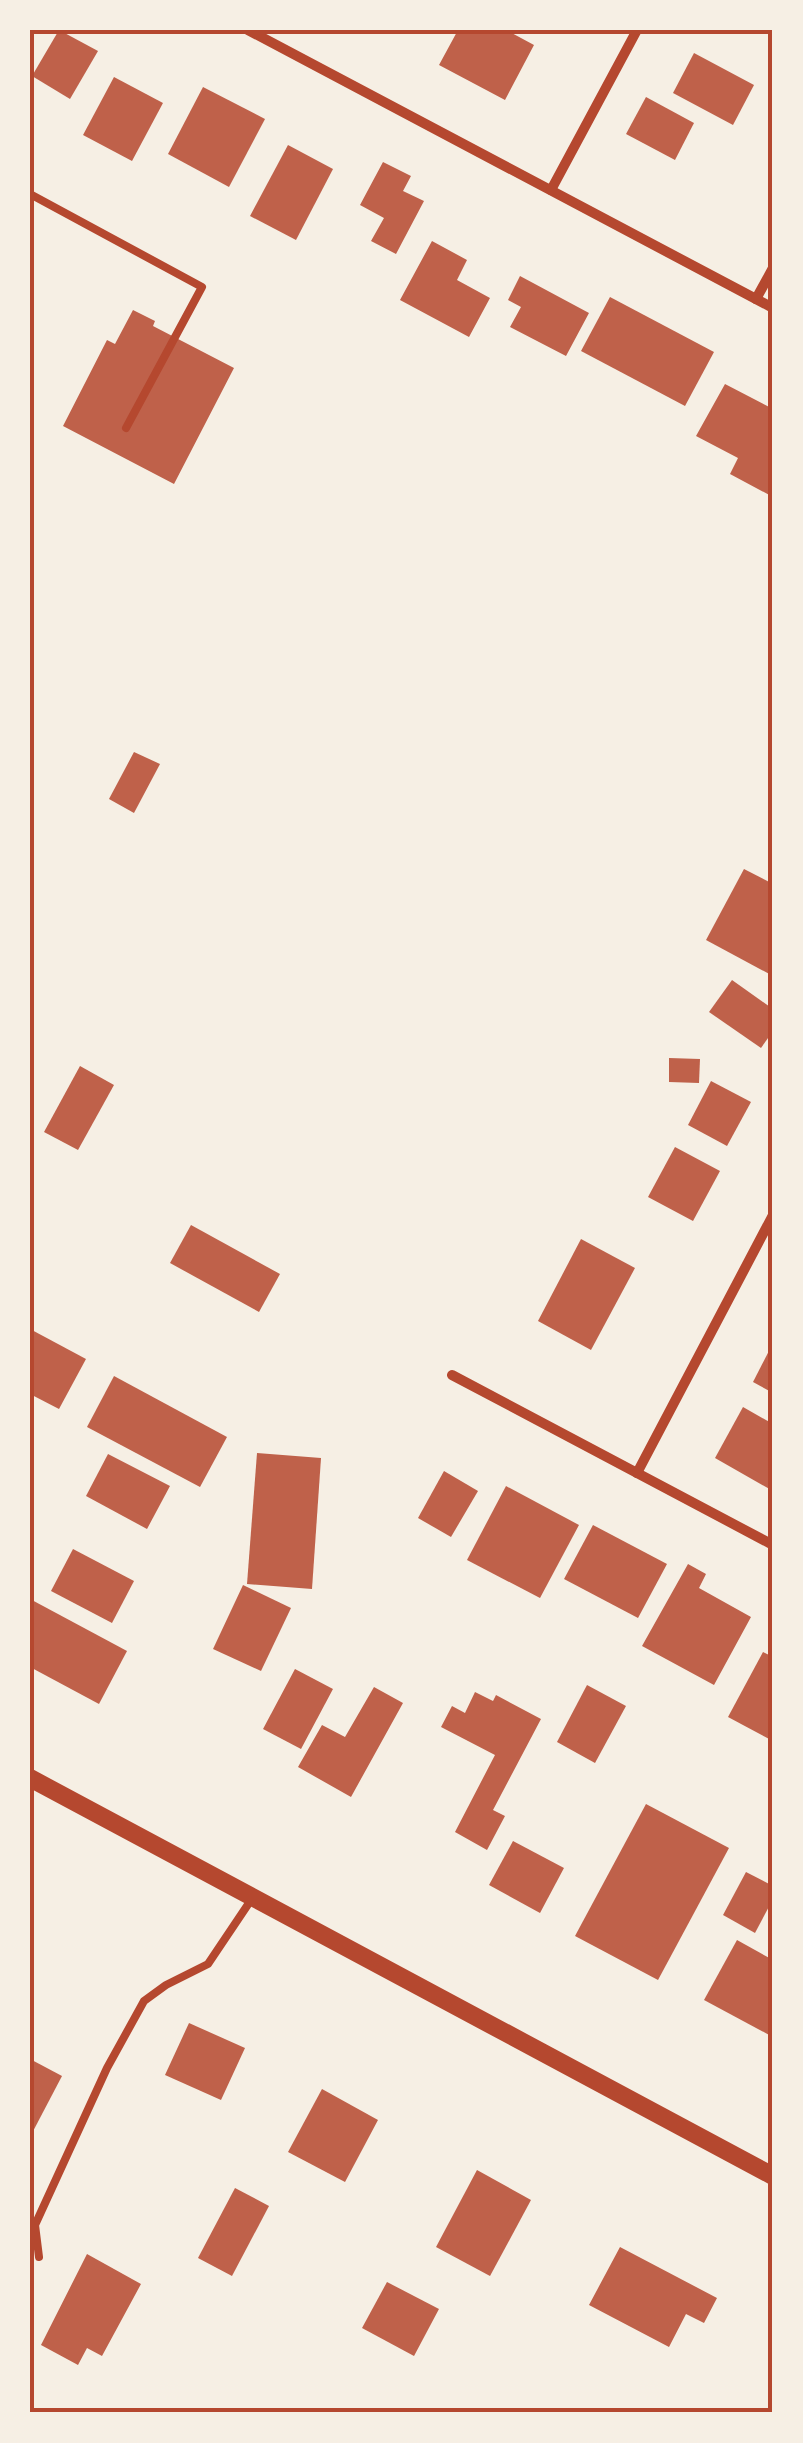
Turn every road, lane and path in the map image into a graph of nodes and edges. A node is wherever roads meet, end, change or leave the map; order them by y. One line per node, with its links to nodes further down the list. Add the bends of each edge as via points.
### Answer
1 (248, 30): 3 (street)
2 (637, 30): 3 (street)
3 (551, 190): 6 (street)
4 (30, 194): 8 (lane, via 202,287)
5 (773, 268): 6 (street)
6 (756, 299): 7 (street)
7 (773, 308)
8 (126, 428)
9 (773, 1215): 11 (street)
10 (452, 1375): 11 (street)
11 (637, 1473): 12 (street)
12 (773, 1544)
13 (30, 1778): 14 (street)
14 (253, 1897): 15 (street); 16 (lane, via 208,1964 144,2002 36,2225)
15 (773, 2176)
16 (39, 2258)

